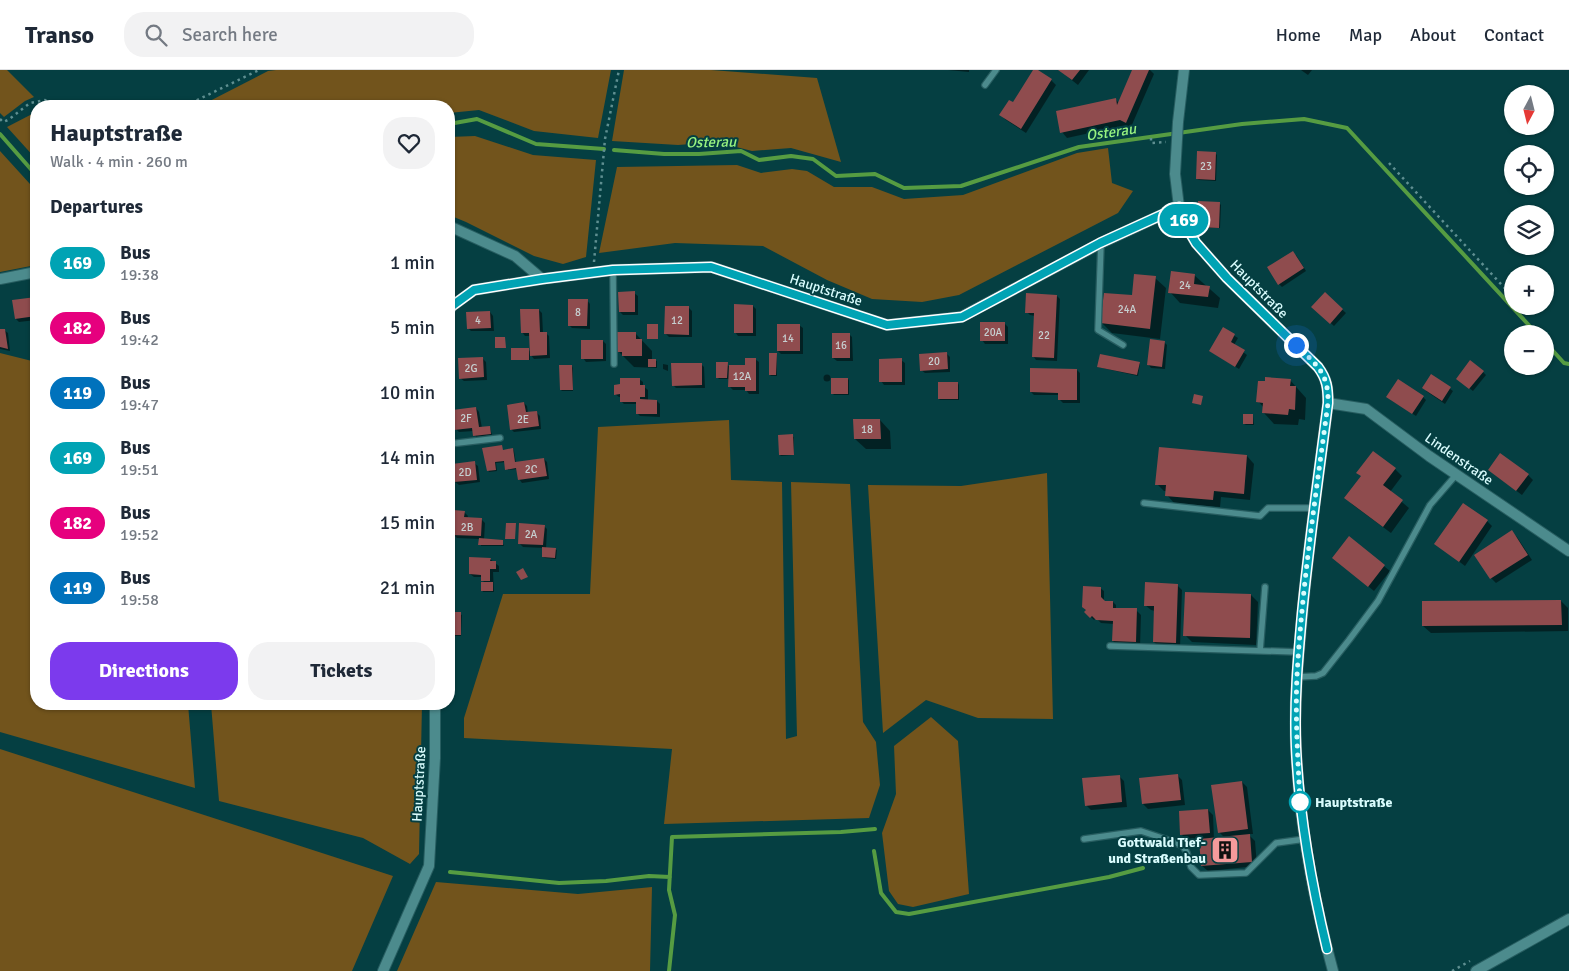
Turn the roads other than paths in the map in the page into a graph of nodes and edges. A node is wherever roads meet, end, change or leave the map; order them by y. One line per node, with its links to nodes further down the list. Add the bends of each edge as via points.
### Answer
1 (996, 70): 3 (lane)
2 (1184, 70): 4 (street, Hauptstraße, via 1175,174)
3 (984, 85)
4 (1179, 207): 6 (street, Hauptstraße); 14 (street, Hauptstraße, via 1196,243 1318,367 1328,388)
5 (455, 229): 10 (street, via 515,256)
6 (1100, 243): 7 (street, Hauptstraße, via 962,317 887,325 711,267); 12 (lane, via 1098,330)
7 (613, 270): 10 (street, Hauptstraße); 13 (lane)
8 (30, 273): 9 (street)
9 (0, 279)
10 (542, 279): 11 (street, Hauptstraße, via 474,290)
11 (455, 304)
12 (1123, 345)
13 (614, 364)
14 (1328, 403): 17 (street, Lindenstraße, via 1366,409); 19 (street, Hauptstraße)
15 (500, 438): 16 (lane)
16 (455, 443)
17 (1456, 474): 20 (street, Lindenstraße); 25 (lane, via 1430,505 1378,601 1349,640 1323,673)
18 (1144, 503): 19 (lane, via 1260,516 1268,508)
19 (1314, 508): 24 (street, Hauptstraße)
20 (1569, 551)
21 (1264, 587): 23 (lane)
22 (1110, 646): 23 (lane)
23 (1260, 651): 24 (lane)
24 (1299, 652): 25 (street, Hauptstraße)
25 (1297, 677): 28 (street, Hauptstraße, via 1296,746)
26 (435, 710): 30 (street, Hauptstraße, via 429,866)
27 (1084, 839): 28 (lane, via 1141,831 1183,846 1191,867 1199,875 1246,873 1276,844)
28 (1305, 839): 31 (street, Hauptstraße, via 1316,903)
29 (1569, 919): 32 (street)
30 (383, 971)
31 (1333, 971)
32 (1476, 971)

